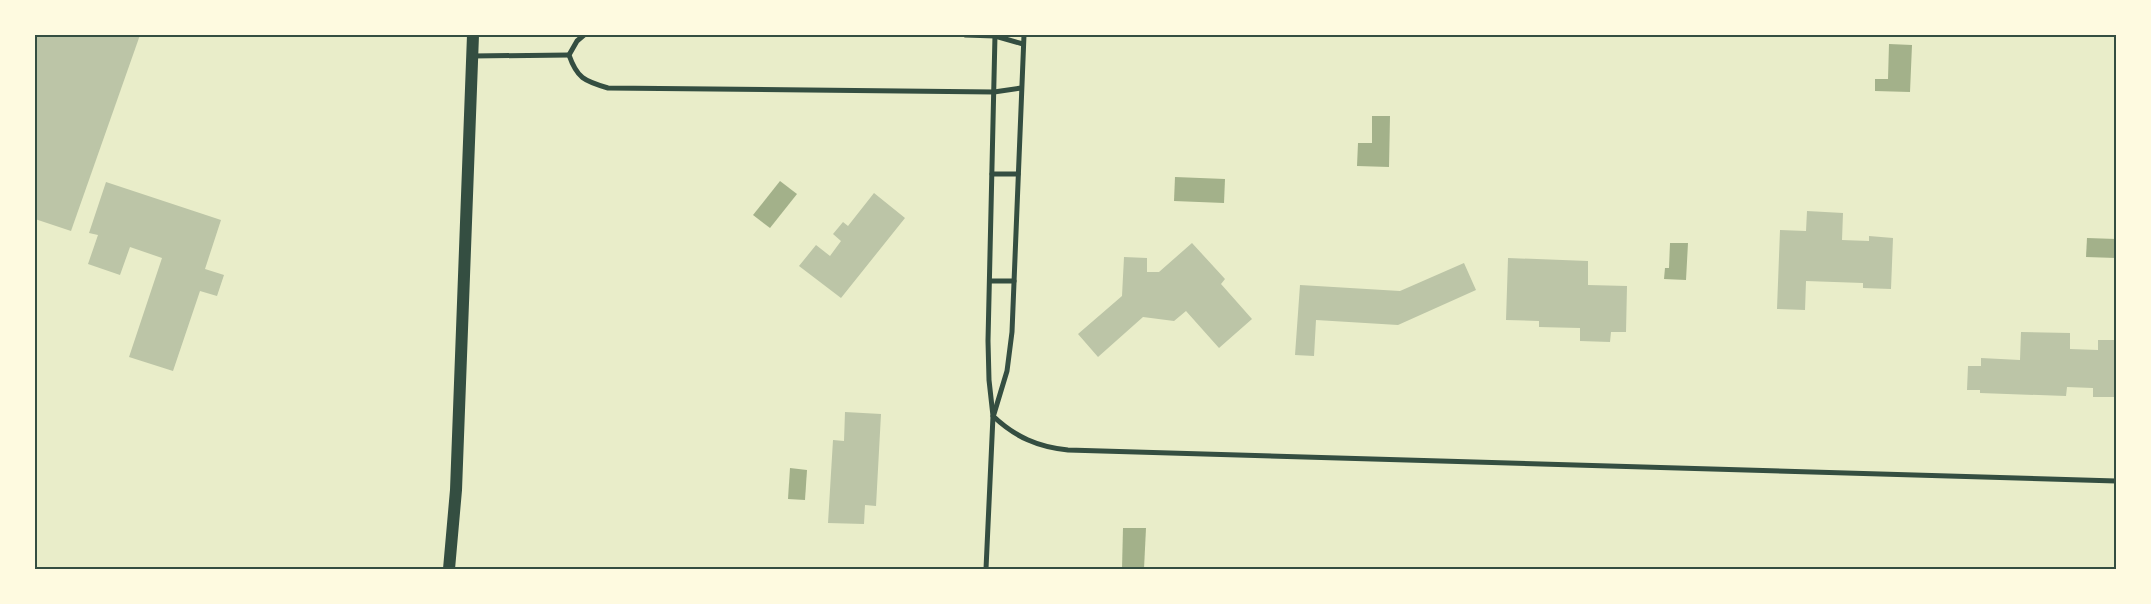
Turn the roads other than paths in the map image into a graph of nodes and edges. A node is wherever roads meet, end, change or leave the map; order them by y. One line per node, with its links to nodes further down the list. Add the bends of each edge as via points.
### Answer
1 (473, 35): 8 (main road)
2 (584, 35): 7 (street, via 576,41)
3 (965, 35): 4 (street)
4 (995, 35): 6 (street); 10 (street)
5 (1024, 35): 6 (street)
6 (1023, 44): 9 (street)
7 (569, 55): 8 (street); 10 (street, via 581,78 608,88)
8 (472, 56): 17 (main road, via 456,490)
9 (1021, 88): 10 (street); 12 (street)
10 (994, 92): 11 (street)
11 (992, 174): 12 (street); 13 (street)
12 (1018, 174): 14 (street)
13 (990, 281): 14 (street); 15 (street, via 989,380)
14 (1014, 281): 15 (street, via 1007,371)
15 (993, 416): 16 (street, via 1011,432 1032,443 1068,450); 18 (street)
16 (2116, 481)
17 (449, 569)
18 (986, 569)

